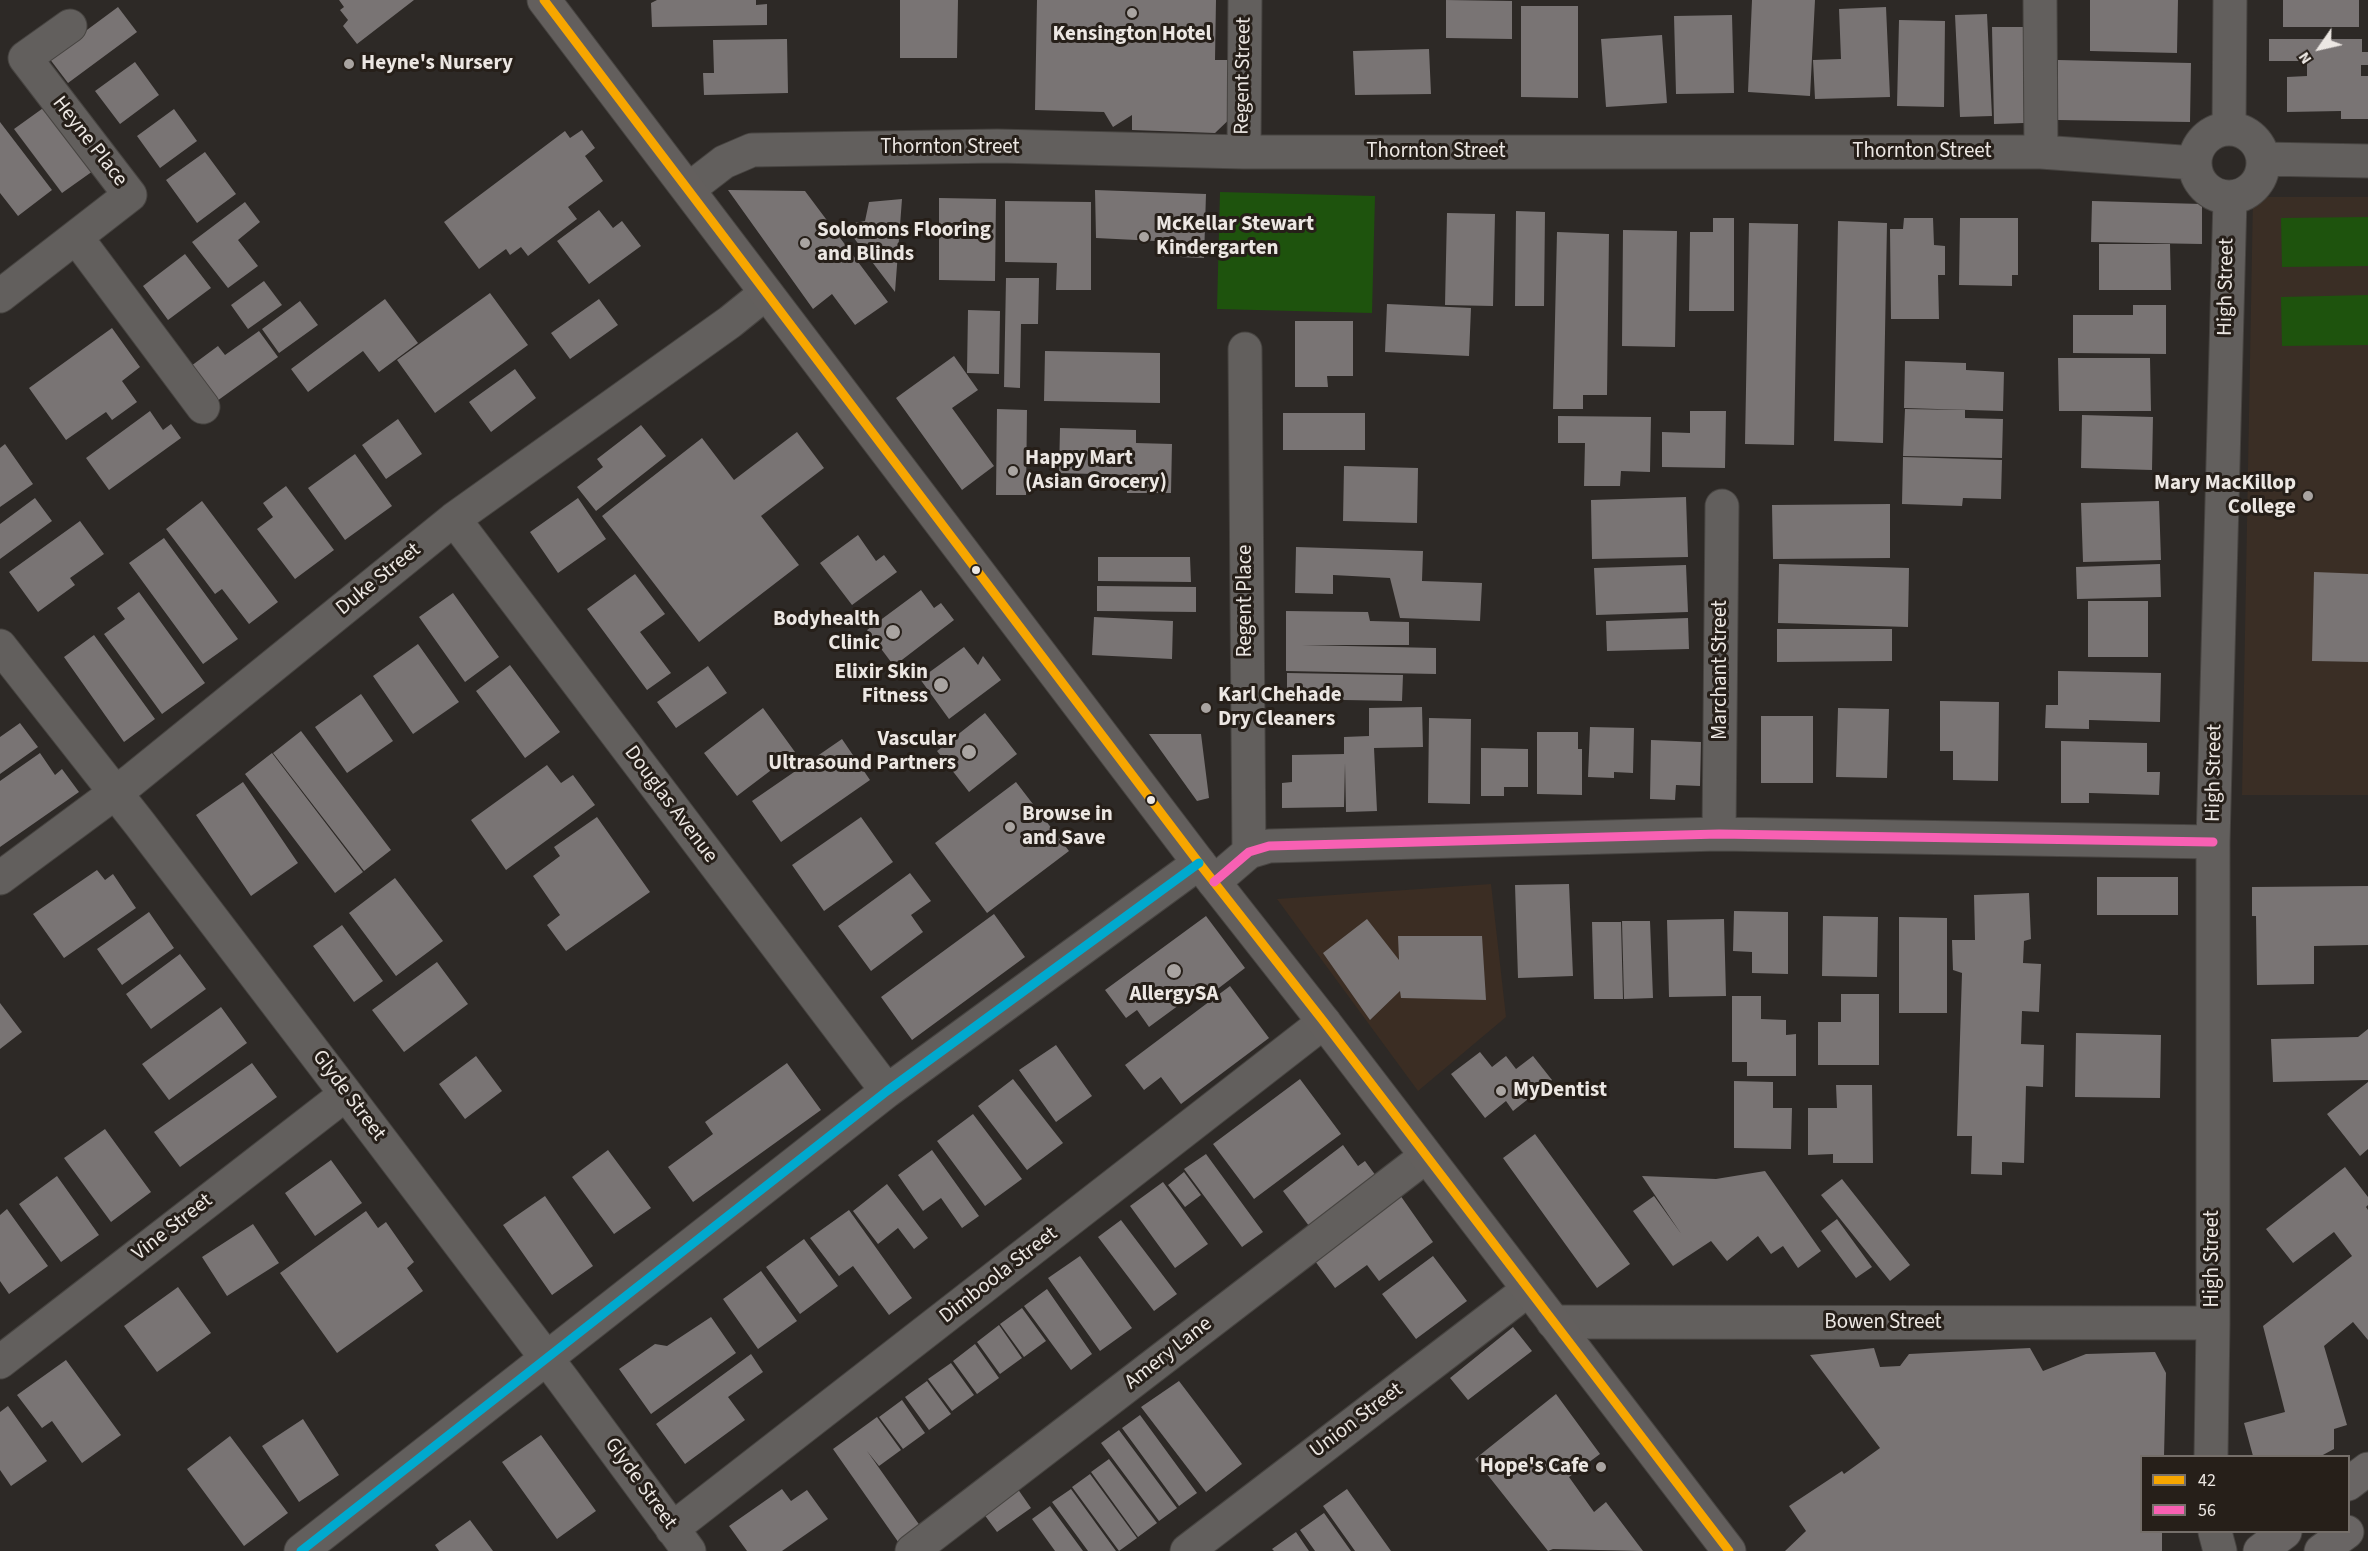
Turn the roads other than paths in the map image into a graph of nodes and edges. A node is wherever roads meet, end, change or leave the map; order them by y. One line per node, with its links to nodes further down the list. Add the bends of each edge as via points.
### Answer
1 (544, 0): 12 (main road)
2 (1245, 0): 7 (street, Regent Street)
3 (2040, 0): 8 (street)
4 (2229, 0): 6 (street)
5 (70, 26): 14 (street, Heyne Place, via 25,58 130,195)
6 (2229, 129): 9 (street, via 2255,142); 11 (street, via 2219,130 2201,143)
7 (1244, 152): 8 (street, Thornton Street); 12 (street, Thornton Street, via 997,146 752,150 724,162)
8 (2041, 152): 11 (street, Thornton Street)
9 (2263, 159): 10 (street); 13 (street, via 2258,181 2250,190)
10 (2368, 161)
11 (2195, 163): 13 (street, via 2201,183 2218,196)
12 (689, 189): 15 (main road)
13 (2230, 198): 24 (street, High Street)
14 (76, 237): 16 (street, Heyne Place); 18 (street)
15 (766, 293): 20 (street, Duke Street); 26 (main road)
16 (0, 296)
17 (1245, 349): 25 (street, Regent Place)
18 (203, 407)
19 (1722, 506): 23 (street, Marchant Street)
20 (454, 519): 22 (street, Duke Street); 29 (street, Douglas Avenue)
21 (0, 646): 22 (street, Glyde Street)
22 (114, 793): 27 (street, Duke Street); 30 (street, Glyde Street)
23 (1719, 834): 24 (street); 25 (street, via 1269,846)
24 (2213, 842): 34 (street, High Street)
25 (1249, 852): 26 (street)
26 (1206, 872): 28 (main road); 29 (street)
27 (0, 878)
28 (1324, 1022): 31 (main road); 45 (street, Dimboola Street)
29 (887, 1091): 35 (street)
30 (346, 1094): 35 (street, Glyde Street); 36 (street, Vine Street)
31 (1425, 1157): 32 (main road); 47 (street, Amery Lane)
32 (1528, 1290): 33 (main road); 48 (street, Union Street)
33 (1553, 1322): 34 (street, Bowen Street); 49 (main road)
34 (2213, 1323): 37 (street, High Street)
35 (546, 1357): 45 (street, Glyde Street); 46 (street)
36 (0, 1362)
37 (2211, 1455)
38 (2368, 1469): 39 (highway)
39 (2350, 1483)
40 (2368, 1515): 41 (highway)
41 (2350, 1529)
42 (2215, 1533): 50 (street)
43 (2284, 1533): 51 (highway)
44 (2345, 1533): 52 (highway)
45 (681, 1540)
46 (301, 1551)
47 (912, 1551)
48 (1187, 1551)
49 (1729, 1551)
50 (2220, 1551)
51 (2260, 1551)
52 (2321, 1551)

